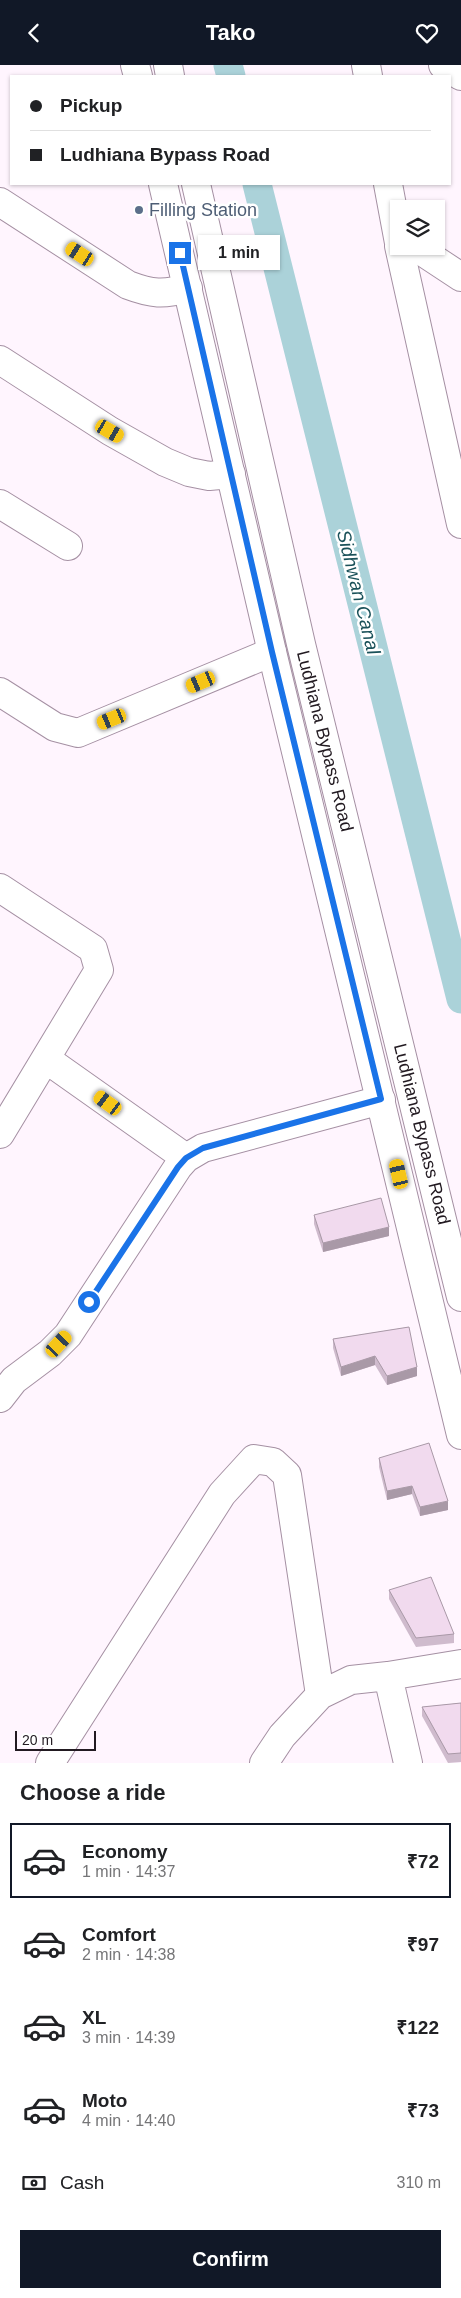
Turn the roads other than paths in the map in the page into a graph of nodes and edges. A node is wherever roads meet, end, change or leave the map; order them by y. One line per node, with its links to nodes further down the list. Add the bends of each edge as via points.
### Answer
1 (443, 65): 2 (main road)
2 (461, 76)
3 (163, 185): 11 (main road, Ludhiana Bypass Road)
4 (196, 185): 24 (main road, Ludhiana Bypass Road, via 301,644)
5 (388, 185): 6 (main road)
6 (392, 200)
7 (0, 202): 11 (main road, via 128,285 148,293 168,294)
8 (405, 255): 15 (main road)
9 (425, 255): 10 (main road)
10 (461, 277)
11 (188, 288): 13 (main road, Ludhiana Bypass Road)
12 (0, 360): 13 (main road, via 110,431 165,462 209,476)
13 (231, 474): 17 (main road, Ludhiana Bypass Road)
14 (0, 504): 16 (main road)
15 (461, 524)
16 (68, 547)
17 (272, 652): 18 (main road, via 78,733 55,727); 21 (main road, Ludhiana Bypass Road)
18 (0, 692)
19 (0, 888): 20 (main road, via 92,949 99,970)
20 (46, 1059): 22 (main road); 23 (main road)
21 (381, 1099): 23 (main road, via 203,1148); 26 (main road, Ludhiana Bypass Road)
22 (0, 1134)
23 (186, 1158): 25 (main road, via 68,1335 14,1380)
24 (461, 1297)
25 (0, 1398)
26 (461, 1435)
27 (461, 1664): 28 (main road)
28 (388, 1676): 29 (main road, via 351,1680); 32 (main road)
29 (320, 1695): 30 (main road, via 287,1475 273,1462 254,1459 222,1494); 31 (main road, via 282,1736)
30 (50, 1763)
31 (264, 1763)
32 (408, 1763)

